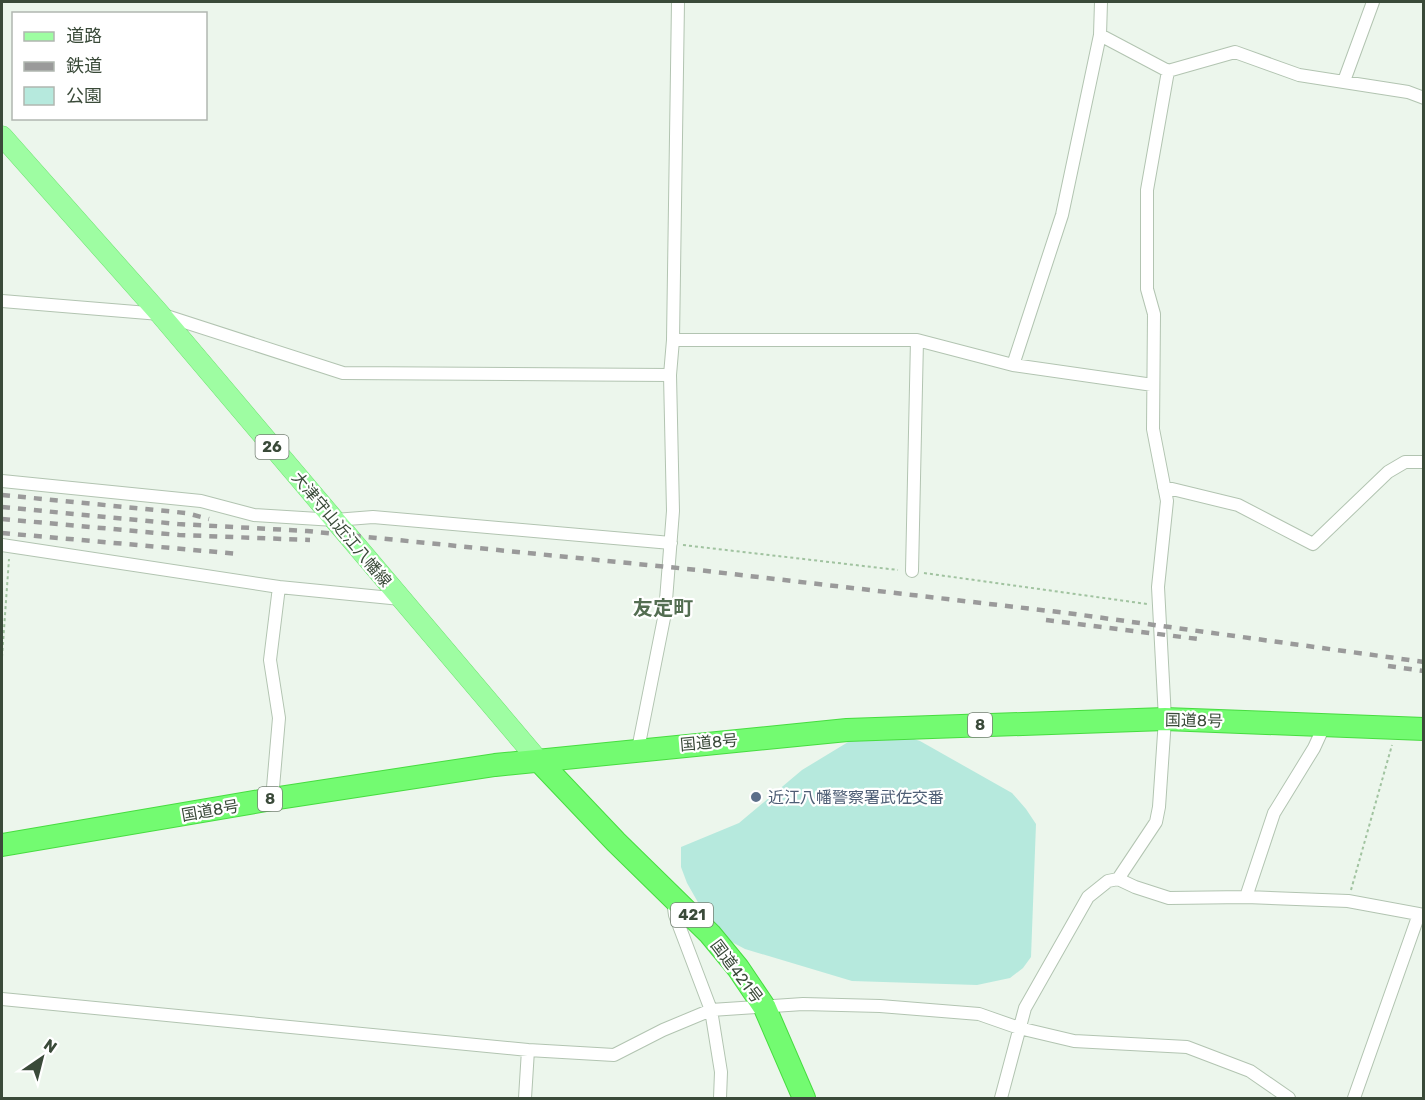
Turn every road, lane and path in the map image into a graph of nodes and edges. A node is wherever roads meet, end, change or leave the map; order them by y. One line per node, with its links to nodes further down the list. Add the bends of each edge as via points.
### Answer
1 (678, 2): 11 (street)
2 (1101, 2): 4 (street)
3 (1373, 2): 6 (street)
4 (1100, 35): 5 (street); 13 (street, via 1062,215)
5 (1168, 71): 6 (street, via 1235,52 1299,75); 15 (street, via 1147,190 1147,289 1154,314)
6 (1344, 81): 7 (street)
7 (1424, 98)
8 (2, 136): 10 (main road, 大津守山近江八幡線 / 26)
9 (2, 301): 10 (street)
10 (160, 314): 14 (street, via 343,373); 19 (main road, 大津守山近江八幡線 / 26)
11 (673, 340): 12 (street); 14 (street)
12 (917, 340): 13 (street); 22 (street)
13 (1013, 365): 15 (street)
14 (670, 375): 20 (street)
15 (1153, 385): 18 (street, via 1153,429)
16 (1424, 462): 18 (street, via 1405,462 1388,472 1313,544 1238,505)
17 (2, 481): 19 (street, via 201,501 254,515)
18 (1164, 487): 26 (street, via 1167,501 1158,587)
19 (335, 520): 20 (street, via 373,517); 24 (main road, 大津守山近江八幡線 / 26)
20 (671, 543): 30 (street, via 665,613)
21 (5, 546): 23 (street); 25 (path)
22 (912, 571)
23 (279, 587): 24 (street); 32 (street, via 270,660 279,718)
24 (401, 599): 31 (main road, 大津守山近江八幡線 / 26)
25 (2, 657)
26 (1165, 719): 27 (highway, 国道8号 / 8); 30 (highway, 国道8号 / 8, via 847,730); 34 (street, via 1156,822)
27 (1325, 724): 28 (highway, 国道8号 / 8); 36 (street, via 1274,813)
28 (1397, 727): 29 (highway, 国道8号 / 8); 37 (path)
29 (1424, 729)
30 (638, 749): 31 (highway, 国道8号 / 8)
31 (539, 761): 32 (highway, 国道8号 / 8); 35 (highway, 国道421号 / 421)
32 (272, 799): 33 (highway, 国道8号 / 8)
33 (2, 845)
34 (1118, 879): 36 (street, via 1169,898); 42 (street, via 1108,881 1088,897 1024,1008)
35 (672, 894): 40 (highway, 国道421号 / 421, via 738,968); 41 (street, via 675,915)
36 (1246, 897): 37 (street)
37 (1348, 901): 38 (street)
38 (1421, 915): 49 (street)
39 (2, 999): 43 (street)
40 (765, 1008): 41 (street); 42 (street, via 803,1004 880,1006 979,1014); 46 (highway, 国道421号 / 421)
41 (711, 1010): 43 (street, via 614,1055); 45 (street, via 721,1072)
42 (1018, 1028): 47 (street); 48 (street, via 1074,1041 1187,1047 1251,1071)
43 (528, 1050): 44 (street)
44 (525, 1098)
45 (720, 1098)
46 (804, 1098)
47 (1001, 1098)
48 (1289, 1098)
49 (1354, 1098)

